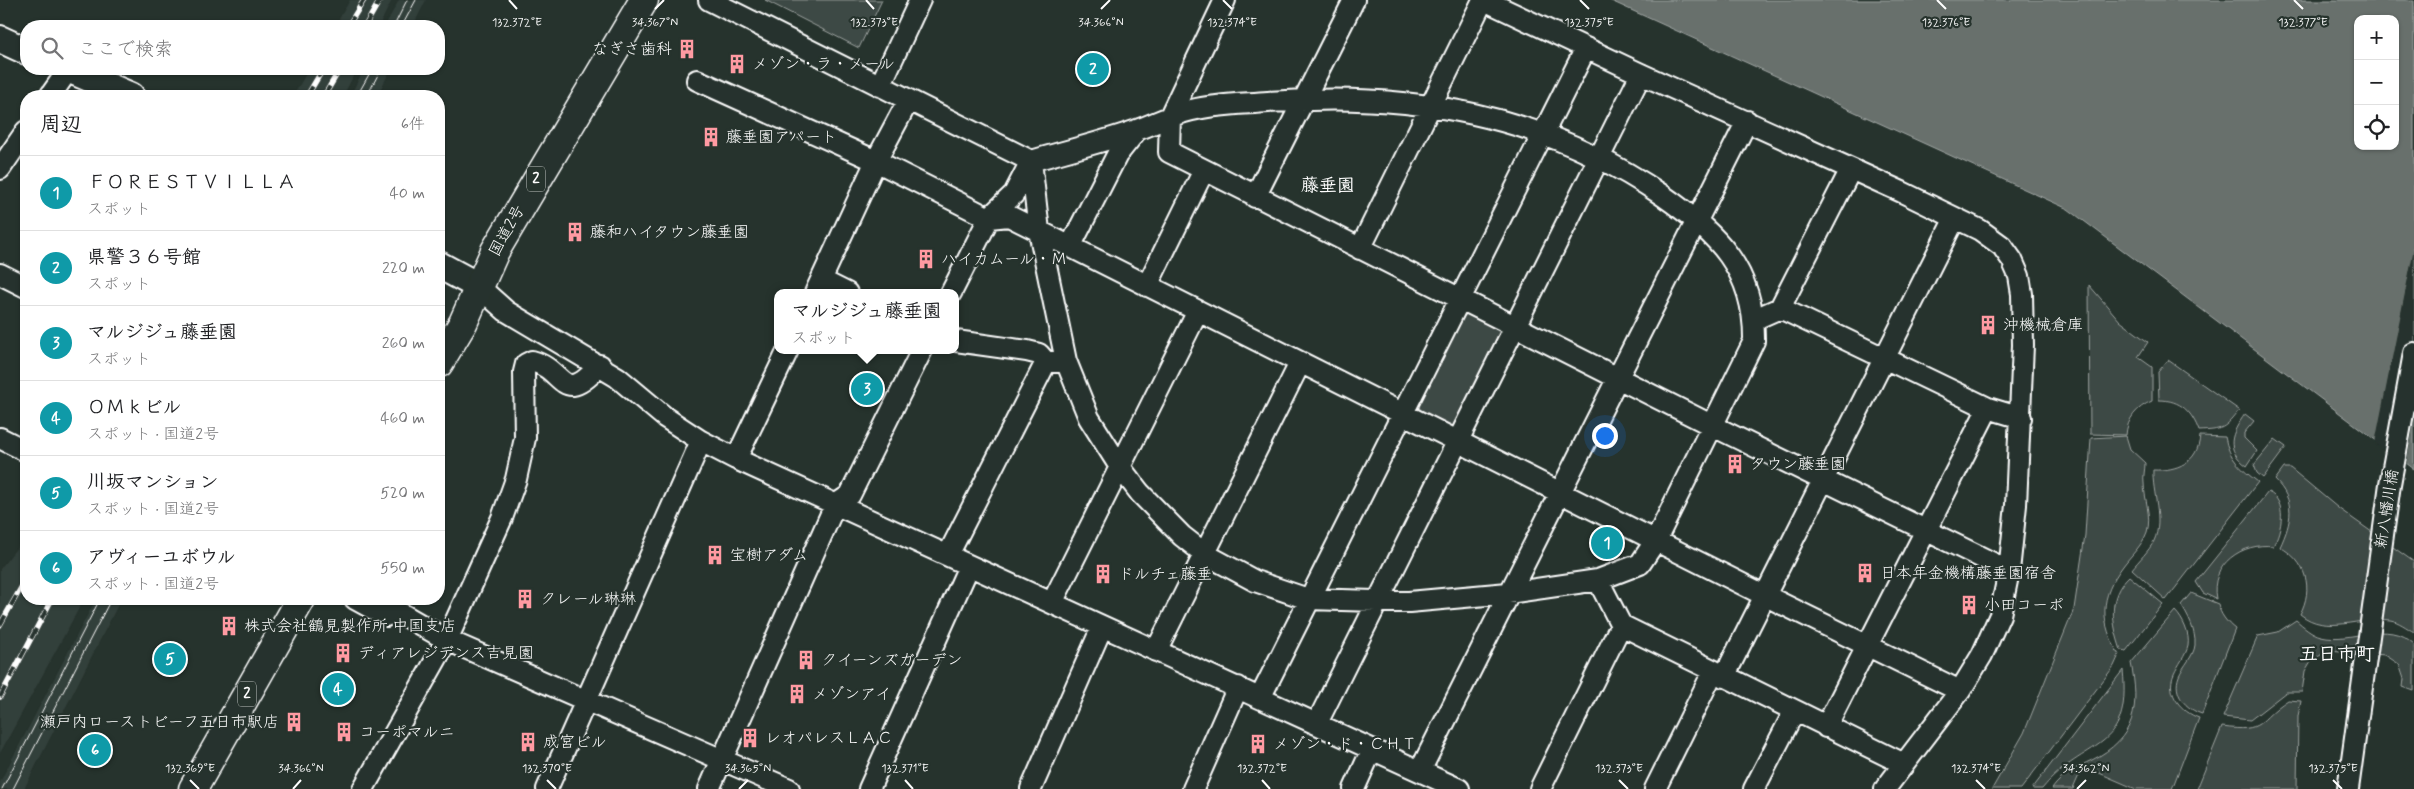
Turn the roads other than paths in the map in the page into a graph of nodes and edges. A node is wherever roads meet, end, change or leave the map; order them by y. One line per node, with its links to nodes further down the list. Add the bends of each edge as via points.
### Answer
1 (644, 0): 41 (highway, 国道2号 / 2, via 543,167)
2 (709, 0): 14 (street)
3 (920, 0): 14 (street)
4 (1226, 0): 20 (street)
5 (1354, 0): 17 (street)
6 (1483, 0): 9 (street); 19 (street)
7 (0, 39): 8 (main road)
8 (20, 48)
9 (1586, 48): 10 (street); 23 (street)
10 (1641, 74): 21 (street); 25 (street)
11 (64, 75): 15 (street)
12 (82, 75): 16 (main road)
13 (697, 80): 26 (street)
14 (880, 86): 18 (street)
15 (54, 90)
16 (117, 90)
17 (1304, 99): 19 (street, via 1382,100); 20 (street, via 1215,106); 31 (street)
18 (908, 100): 26 (street); 27 (street)
19 (1429, 105): 23 (street, via 1488,116); 37 (street)
20 (1170, 116): 22 (street); 30 (street, via 1169,152)
21 (1747, 121): 29 (street); 34 (street)
22 (1137, 130): 27 (street); 36 (street, via 1117,155)
23 (1543, 133): 25 (street); 46 (street)
24 (20, 140): 28 (street)
25 (1600, 157): 34 (street, via 1630,173); 50 (street)
26 (876, 161): 32 (street); 42 (street)
27 (1031, 161): 32 (street, via 1014,194); 35 (street)
28 (0, 169)
29 (1851, 169): 33 (street); 47 (street)
30 (1204, 170): 31 (street); 43 (street)
31 (1255, 196): 37 (street)
32 (990, 218): 35 (street, via 1009,216); 45 (street)
33 (1955, 218): 56 (street); 63 (street, via 2002,246 2019,276 2023,310)
34 (1696, 220): 49 (street, via 1732,257 1749,294); 60 (street)
35 (1039, 231): 36 (street); 57 (street)
36 (1070, 248): 43 (street)
37 (1360, 249): 46 (street)
38 (445, 268): 41 (main road)
39 (0, 274): 40 (street)
40 (20, 284)
41 (478, 286): 52 (highway, 国道2号 / 2, via 463,323); 59 (street, via 506,311)
42 (818, 286): 44 (street)
43 (1147, 286): 48 (street)
44 (830, 289)
45 (953, 289)
46 (1461, 298): 50 (street); 62 (street)
47 (1780, 308): 49 (street); 56 (street)
48 (1198, 311): 58 (street); 70 (street)
49 (1755, 319): 64 (street, via 1754,341)
50 (1516, 326): 60 (street); 66 (street)
51 (959, 341): 57 (street, via 1027,351)
52 (445, 353)
53 (2414, 353): 121 (street, 新八幡川橋, via 2390,484)
54 (786, 354): 69 (street)
55 (920, 354): 73 (street, via 850,495)
56 (1885, 358): 61 (street); 71 (street)
57 (1056, 362): 70 (street); 77 (street)
58 (1300, 363): 62 (street); 76 (street)
59 (600, 365): 67 (street, via 666,418); 91 (street, via 586,381 572,386 560,382 543,364 532,361 526,364 525,438 516,479 476,580)
60 (1618, 376): 64 (street); 72 (street)
61 (1988, 408): 63 (street); 74 (street)
62 (1402, 413): 66 (street); 83 (street)
63 (2021, 418): 79 (street, via 2019,476)
64 (1713, 426): 71 (street); 75 (street)
65 (0, 438): 68 (street)
66 (1457, 440): 72 (street); 84 (street)
67 (701, 441): 69 (street); 98 (street)
68 (20, 448)
69 (736, 459): 73 (street)
70 (1120, 467): 76 (street, via 1161,516); 85 (street)
71 (1823, 479): 74 (street); 82 (street)
72 (1559, 492): 75 (street); 81 (street)
73 (835, 504): 77 (street); 104 (street)
74 (1926, 531): 79 (street); 92 (street)
75 (1656, 540): 80 (street, via 1640,564); 82 (street)
76 (1205, 554): 83 (street, via 1255,581); 93 (street)
77 (948, 556): 78 (street)
78 (969, 566): 85 (street); 112 (street)
79 (2009, 571): 96 (street, via 2000,614 1982,655)
80 (1598, 580): 81 (street); 89 (street)
81 (1508, 593): 84 (street); 105 (street)
82 (1764, 595): 92 (street); 94 (street)
83 (1308, 599): 84 (street); 97 (street)
84 (1378, 602): 100 (street)
85 (1052, 603): 90 (street)
86 (298, 605): 106 (highway, 2)
87 (367, 605): 91 (street)
88 (385, 605): 91 (street)
89 (1621, 625): 94 (street); 117 (street)
90 (1102, 627): 93 (street); 113 (street)
91 (444, 645): 98 (street); 107 (street)
92 (1868, 645): 96 (street); 101 (street)
93 (1156, 651): 95 (street)
94 (1719, 674): 99 (street); 118 (street)
95 (1238, 687): 97 (street); 114 (street)
96 (1960, 691): 103 (street)
97 (1260, 698): 100 (street)
98 (584, 706): 104 (street); 108 (street)
99 (1794, 712): 101 (street); 119 (street)
100 (1317, 723): 102 (street)
101 (1826, 727): 103 (street)
102 (1372, 749): 105 (street); 115 (street)
103 (1904, 764): 120 (street)
104 (720, 765): 109 (street); 110 (street); 111 (street)
105 (1420, 771): 116 (street)
106 (193, 789)
107 (363, 789)
108 (547, 789)
109 (709, 789)
110 (759, 789)
111 (789, 789)
112 (869, 789)
113 (1031, 789)
114 (1193, 789)
115 (1354, 789)
116 (1459, 789)
117 (1540, 789)
118 (1655, 789)
119 (1754, 789)
120 (1884, 789)
121 (2348, 789)

